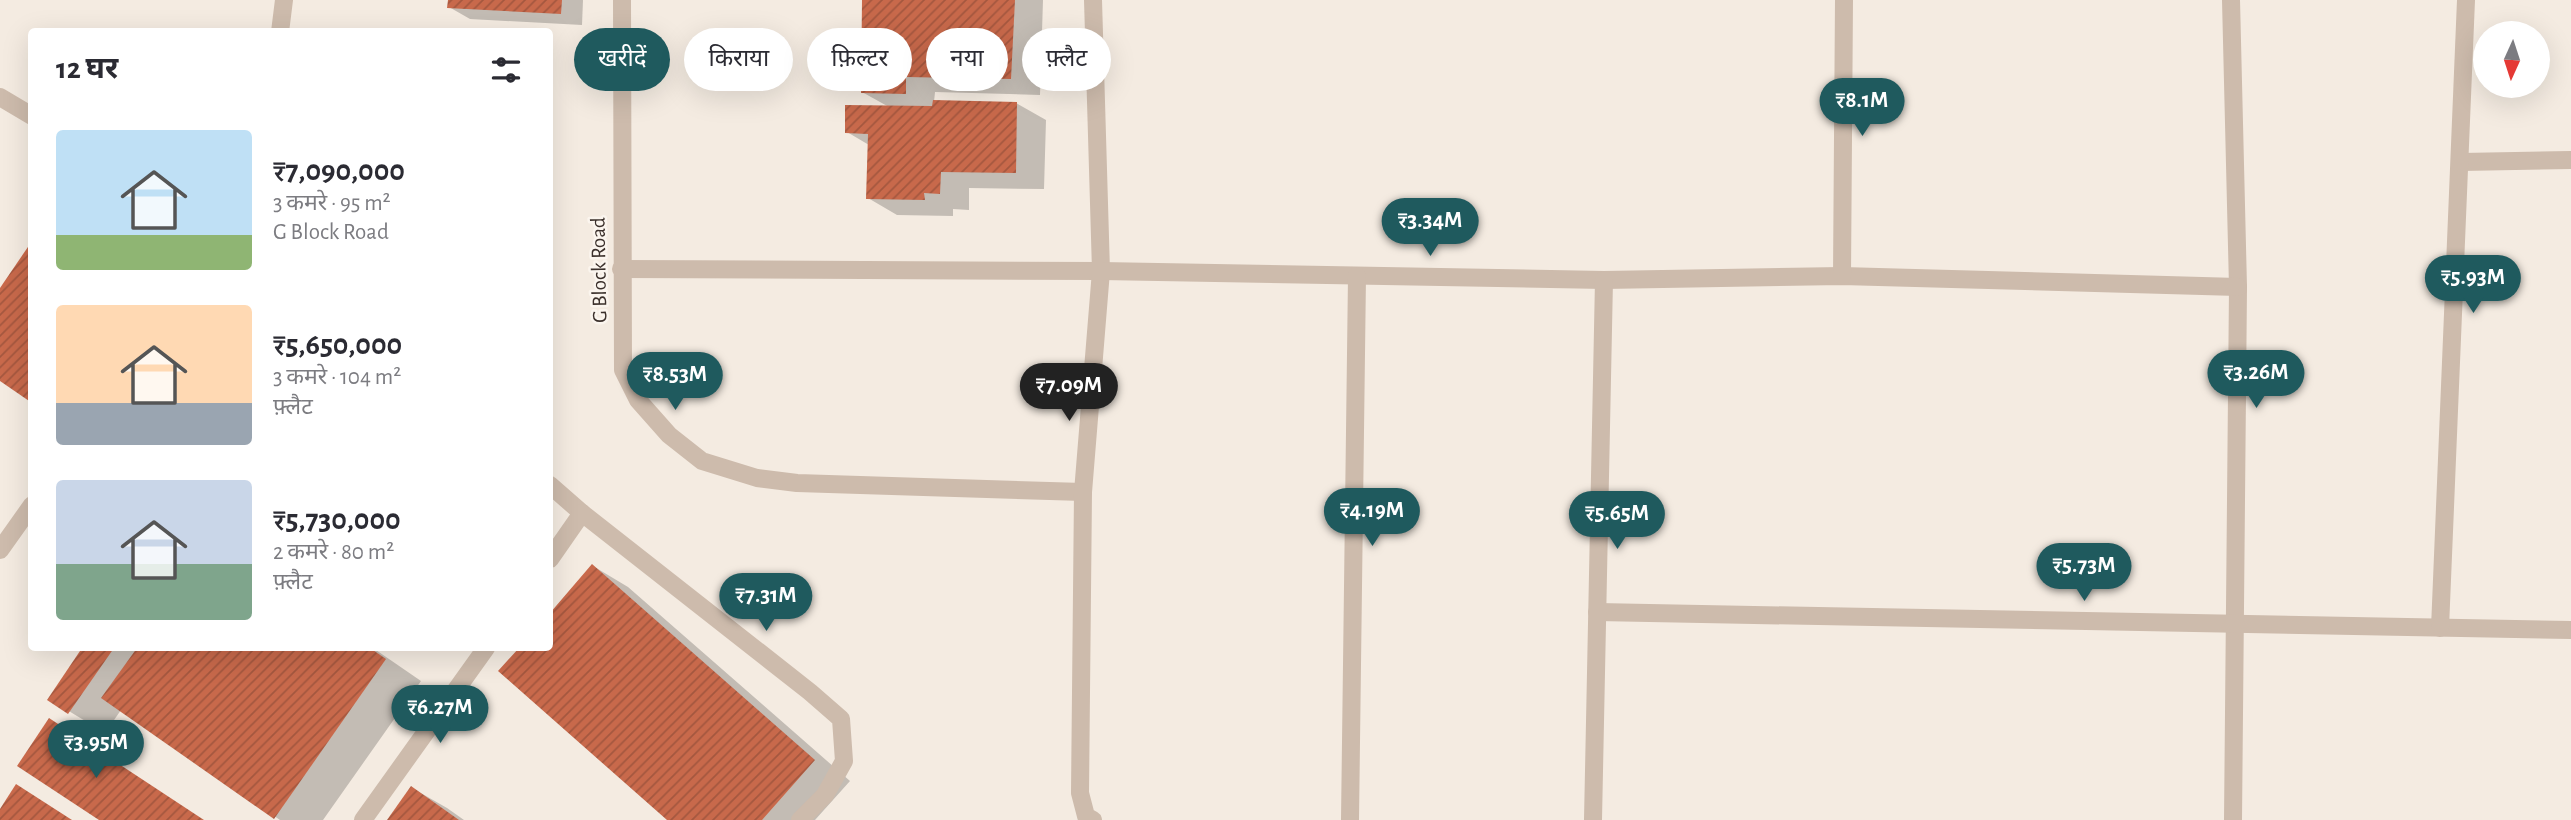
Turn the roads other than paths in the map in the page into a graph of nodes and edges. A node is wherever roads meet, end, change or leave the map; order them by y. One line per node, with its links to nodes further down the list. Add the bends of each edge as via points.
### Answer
1 (284, 0): 7 (street)
2 (621, 0): 12 (street, G Block Road)
3 (1093, 0): 13 (street)
4 (1844, 0): 15 (street)
5 (2231, 0): 17 (street)
6 (2466, 0): 11 (street)
7 (280, 28)
8 (0, 97): 9 (street)
9 (28, 114)
10 (2571, 160): 11 (street)
11 (2461, 162): 26 (street)
12 (621, 269): 13 (street); 19 (street, G Block Road, via 624,370 638,400 669,435 702,461 757,478 797,484)
13 (1101, 271): 14 (street); 19 (street)
14 (1357, 276): 16 (street); 32 (street)
15 (1842, 276): 16 (street); 17 (street)
16 (1604, 280): 24 (street)
17 (2238, 287): 25 (street)
18 (553, 488): 21 (street)
19 (1083, 492): 31 (street, via 1080,793 1086,816)
20 (28, 511): 22 (street)
21 (582, 513): 23 (street); 30 (street, via 841,719 844,761 825,795)
22 (0, 550)
23 (553, 555)
24 (1597, 612): 25 (street); 33 (street)
25 (2234, 625): 26 (street); 34 (street)
26 (2440, 628): 27 (street)
27 (2571, 630)
28 (484, 651): 29 (street)
29 (363, 820)
30 (800, 820)
31 (1093, 820)
32 (1350, 820)
33 (1593, 820)
34 (2233, 820)

